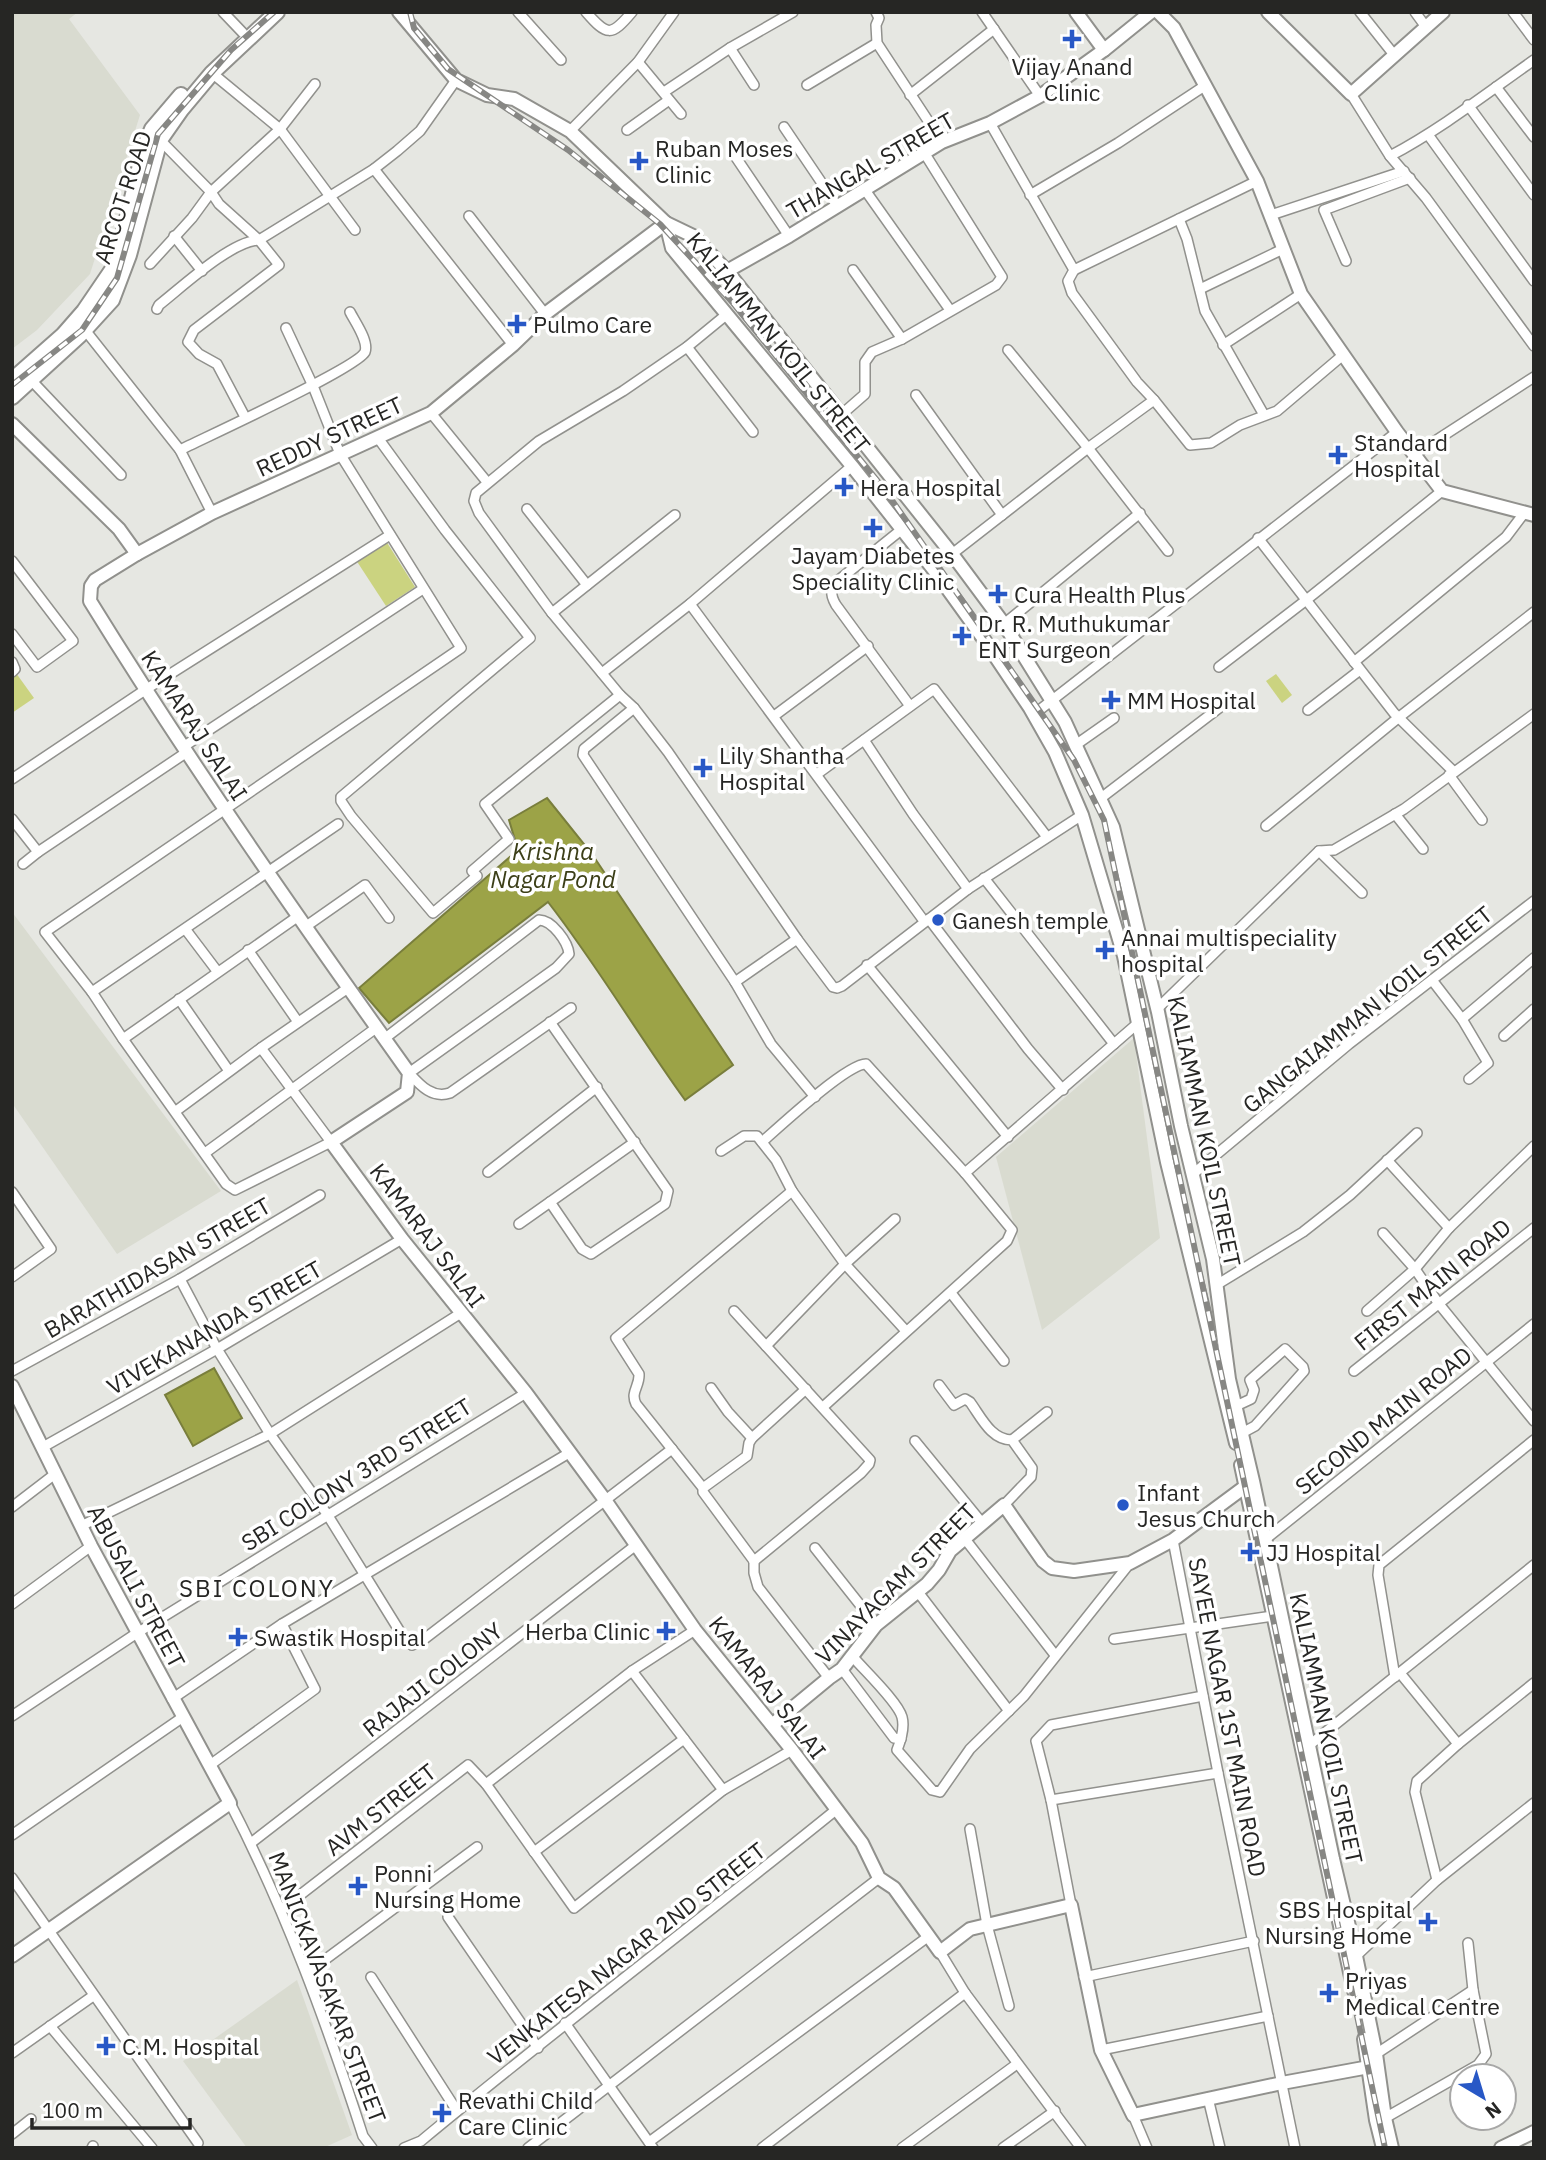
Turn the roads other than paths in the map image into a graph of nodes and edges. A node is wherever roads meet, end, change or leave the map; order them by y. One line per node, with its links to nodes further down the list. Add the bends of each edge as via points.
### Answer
1 (223, 12): 22 (street)
2 (399, 12): 32 (street, KALIAMMAN KOIL STREET)
3 (518, 12): 28 (street)
4 (586, 12): 5 (street, via 604,31 611,32)
5 (632, 12)
6 (674, 12): 30 (street)
7 (888, 12): 19 (street)
8 (982, 12): 21 (street)
9 (1076, 12): 26 (street)
10 (1151, 12): 26 (street, THANGAL STREET)
11 (1158, 12): 36 (street, via 1174,27)
12 (1268, 12): 38 (street)
13 (1360, 12): 27 (street)
14 (1415, 12): 20 (street)
15 (1444, 12): 20 (street)
16 (1513, 12): 23 (street)
17 (272, 13): 22 (main road, ARCOT ROAD); 31 (main road, ARCOT ROAD)
18 (788, 13): 25 (street)
19 (877, 15): 24 (street)
20 (1426, 27): 27 (street)
21 (994, 29): 39 (street); 41 (street)
22 (243, 33): 81 (main road, ARCOT ROAD, via 152,129 116,264)
23 (1534, 40)
24 (877, 43): 35 (street); 39 (street)
25 (730, 48): 34 (street); 40 (street)
26 (1104, 50): 41 (street, THANGAL STREET)
27 (1395, 56): 38 (street)
28 (561, 60)
29 (1534, 60): 37 (street)
30 (638, 62): 40 (street); 48 (street)
31 (212, 73): 46 (street); 51 (main road, ARCOT ROAD)
32 (456, 80): 48 (street, KALIAMMAN KOIL STREET, via 487,95 514,99); 56 (street, via 420,131)
33 (315, 84): 46 (street)
34 (754, 85)
35 (807, 85)
36 (1206, 85): 58 (street); 62 (street)
37 (1496, 87): 42 (street); 50 (street)
38 (1351, 94): 55 (street)
39 (910, 95): 52 (street)
40 (666, 96): 43 (street); 47 (street)
41 (1041, 96): 44 (street, THANGAL STREET)
42 (1468, 105): 49 (street); 63 (street)
43 (681, 114)
44 (989, 123): 52 (street, THANGAL STREET); 62 (street)
45 (784, 128): 64 (street)
46 (280, 129): 60 (street); 61 (street)
47 (627, 130)
48 (570, 131): 68 (street, KALIAMMAN KOIL STREET)
49 (1429, 136): 55 (street); 80 (street)
50 (1534, 137)
51 (160, 140): 60 (street); 84 (main road, ARCOT ROAD)
52 (942, 142): 53 (street, THANGAL STREET)
53 (925, 154): 59 (street, THANGAL STREET); 86 (street, via 1002,276 996,285)
54 (735, 156): 71 (street)
55 (1390, 156): 57 (street)
56 (374, 169): 61 (street); 93 (street)
57 (1407, 174): 65 (street); 74 (street, via 1324,210); 95 (street)
58 (1257, 181): 65 (street); 67 (street)
59 (865, 190): 64 (street, THANGAL STREET); 86 (street)
60 (211, 192): 70 (street); 72 (street)
61 (330, 195): 69 (street); 72 (street)
62 (1030, 195): 77 (street)
63 (1534, 195)
64 (838, 207): 71 (street, THANGAL STREET)
65 (1271, 215): 73 (street)
66 (469, 216): 88 (street)
67 (1179, 219): 77 (street); 82 (street)
68 (666, 223): 79 (street, KALIAMMAN KOIL STREET, via 693,236); 88 (street, REDDY STREET); 89 (street, KALIAMMAN KOIL STREET, via 672,248)
69 (355, 230)
70 (174, 236): 75 (street); 78 (street)
71 (789, 236): 79 (street, THANGAL STREET)
72 (259, 240): 78 (street, via 241,244); 109 (street, via 278,267 194,330 188,342 217,365)
73 (1283, 249): 82 (street); 83 (street)
74 (1346, 261)
75 (149, 264)
76 (853, 270): 92 (street)
77 (1074, 270): 105 (street, via 1068,281 1072,293)
78 (202, 271): 85 (street)
79 (727, 271): 107 (street, KALIAMMAN KOIL STREET)
80 (1534, 281)
81 (98, 289): 84 (street); 100 (main road, ARCOT ROAD, via 63,335)
82 (1200, 289): 94 (street, via 1205,311)
83 (1301, 294): 94 (street); 98 (street)
84 (112, 300): 91 (main road, ARCOT ROAD)
85 (157, 309)
86 (950, 310): 92 (street)
87 (350, 312): 102 (street, via 365,352)
88 (545, 314): 93 (street, REDDY STREET)
89 (726, 315): 96 (street); 118 (street, KALIAMMAN KOIL STREET)
90 (286, 328): 102 (street)
91 (85, 330): 101 (main road, ARCOT ROAD); 115 (street)
92 (902, 339): 107 (street, via 872,352 865,362 865,394)
93 (513, 345): 106 (street, REDDY STREET)
94 (1223, 345): 108 (street)
95 (1534, 346)
96 (687, 348): 111 (street); 120 (street, via 539,441)
97 (1008, 351): 114 (street)
98 (1343, 355): 108 (street, via 1277,411); 112 (street)
99 (1534, 377): 117 (street)
100 (12, 380)
101 (31, 380): 104 (main road, ARCOT ROAD); 119 (street)
102 (313, 386): 109 (street); 116 (street)
103 (916, 396): 127 (street)
104 (12, 397)
105 (1154, 400): 108 (street, via 1194,446 1211,443); 114 (street)
106 (431, 413): 113 (street, REDDY STREET); 120 (street)
107 (841, 415): 133 (street, KALIAMMAN KOIL STREET)
108 (1264, 415)
109 (245, 417): 115 (street)
110 (12, 424): 132 (street, via 119,529)
111 (753, 432)
112 (1397, 432): 117 (street); 130 (street)
113 (378, 438): 116 (street, REDDY STREET); 150 (street, via 530,638 341,797 351,816 433,913 477,876 472,871 509,839 485,804)
114 (1088, 448): 124 (street); 127 (street)
115 (180, 450): 123 (street)
116 (340, 454): 123 (street, REDDY STREET); 129 (street)
117 (1415, 454): 121 (street)
118 (852, 466): 128 (street, KALIAMMAN KOIL STREET); 138 (street)
119 (121, 475)
120 (487, 482): 140 (street, via 476,493 479,513)
121 (1442, 491): 125 (street); 137 (street)
122 (527, 509): 135 (street)
123 (212, 513): 132 (street, REDDY STREET)
124 (1140, 513): 131 (street); 141 (street)
125 (1530, 513): 145 (street)
126 (675, 514): 135 (street)
127 (1002, 515): 133 (street)
128 (901, 530): 143 (street, via 832,588 832,599); 157 (street, KALIAMMAN KOIL STREET, via 984,638)
129 (390, 535): 136 (street); 149 (street)
130 (1258, 538): 137 (street); 151 (street)
131 (1168, 551)
132 (137, 554): 149 (street, KAMARAJ SALAI, via 95,580 90,601)
133 (952, 554): 141 (street, KALIAMMAN KOIL STREET)
134 (12, 561): 142 (street, via 73,641 37,667)
135 (587, 585): 140 (street)
136 (423, 589): 163 (street); 168 (street, via 461,648)
137 (1305, 601): 145 (street); 146 (street)
138 (690, 604): 148 (street); 158 (street)
139 (1534, 612): 160 (street)
140 (552, 613): 148 (street)
141 (1003, 624): 151 (street, KALIAMMAN KOIL STREET)
142 (12, 634)
143 (868, 646): 152 (street); 158 (street)
144 (12, 662): 147 (street)
145 (1357, 666): 155 (street); 160 (street)
146 (1219, 667)
147 (12, 672)
148 (602, 673): 150 (street)
149 (145, 690): 163 (street, KAMARAJ SALAI); 166 (street)
150 (620, 695): 153 (street)
151 (1054, 701): 157 (street); 162 (street, KALIAMMAN KOIL STREET)
152 (910, 706): 161 (street); 175 (street, via 931,690 939,692)
153 (634, 708): 189 (street); 195 (street, via 584,749 583,755)
154 (1219, 708): 167 (street)
155 (1308, 710)
156 (1534, 714): 164 (street)
157 (1033, 715): 170 (street, KALIAMMAN KOIL STREET)
158 (774, 716): 165 (street)
159 (1114, 718): 162 (street)
160 (1398, 718): 164 (street); 174 (street)
161 (864, 740): 165 (street); 182 (street)
162 (1077, 744): 167 (street, KALIAMMAN KOIL STREET)
163 (185, 750): 168 (street, KAMARAJ SALAI); 178 (street)
164 (1451, 773): 169 (street); 172 (street)
165 (817, 774): 186 (street)
166 (12, 779)
167 (1101, 798): 200 (street, KALIAMMAN KOIL STREET, via 1122,858)
168 (225, 809): 180 (street, KAMARAJ SALAI); 197 (street, via 45,932)
169 (1395, 814): 176 (street); 177 (street, via 1335,850)
170 (1082, 815): 175 (street); 205 (street, KALIAMMAN KOIL STREET, via 1124,956)
171 (12, 818): 178 (street)
172 (1482, 821)
173 (338, 824): 180 (street)
174 (1266, 826)
175 (1047, 837): 181 (street)
176 (1423, 849)
177 (1319, 850): 183 (street); 200 (street)
178 (38, 852): 179 (street)
179 (23, 864)
180 (268, 873): 187 (street, KAMARAJ SALAI); 188 (street)
181 (984, 878): 182 (street); 210 (street)
182 (968, 889): 186 (street)
183 (1362, 893)
184 (1534, 901): 194 (street, GANGAIAMMAN KOIL STREET)
185 (388, 918): 187 (street, via 365,885)
186 (926, 920): 192 (street); 217 (street)
187 (301, 922): 190 (street); 196 (street, KAMARAJ SALAI)
188 (186, 930): 193 (street); 197 (street)
189 (797, 939): 192 (street, via 837,988); 195 (street)
190 (248, 950): 193 (street); 203 (street)
191 (1534, 958): 202 (street)
192 (867, 965): 221 (street)
193 (216, 971): 198 (street)
194 (1432, 980): 202 (street); 231 (street, GANGAIAMMAN KOIL STREET)
195 (735, 982): 218 (street, via 771,1044)
196 (348, 988): 203 (street); 206 (street, KAMARAJ SALAI)
197 (92, 992): 209 (street)
198 (179, 999): 209 (street); 212 (street)
199 (571, 1008): 204 (street)
200 (1157, 1009): 231 (street, KALIAMMAN KOIL STREET)
201 (1534, 1009): 207 (street)
202 (1462, 1019): 214 (street, via 1488,1063)
203 (298, 1022): 211 (street)
204 (550, 1022): 213 (street, via 444,1094 424,1089); 215 (street)
205 (1137, 1024): 210 (street); 279 (street, KALIAMMAN KOIL STREET, via 1167,1161)
206 (376, 1028): 208 (street, KAMARAJ SALAI); 216 (street)
207 (1504, 1036)
208 (388, 1037): 213 (street, KAMARAJ SALAI); 213 (street, via 539,920 549,922 568,947 569,954 556,968)
209 (122, 1039): 219 (street)
210 (1114, 1044): 217 (street)
211 (261, 1048): 212 (street); 216 (street)
212 (229, 1071): 219 (street)
213 (412, 1071): 224 (street, via 407,1092)
214 (1469, 1079)
215 (597, 1087): 222 (street); 229 (street)
216 (291, 1089): 224 (street); 227 (street)
217 (1063, 1090): 221 (street)
218 (815, 1097): 223 (street); 230 (street, via 866,1064)
219 (176, 1111): 227 (street)
220 (1417, 1133): 228 (street)
221 (1009, 1137): 230 (street)
222 (635, 1142): 235 (street); 235 (street, via 668,1191 665,1204 591,1254 582,1249)
223 (762, 1142): 226 (street, via 748,1134); 232 (street)
224 (331, 1143): 227 (street, via 238,1190 229,1188); 241 (street, KAMARAJ SALAI)
225 (1534, 1146): 238 (street)
226 (721, 1151)
227 (205, 1153)
228 (1387, 1160): 238 (street); 246 (street, via 1303,1232)
229 (488, 1172)
230 (965, 1173): 247 (street, via 1012,1230 1007,1241)
231 (1193, 1174): 246 (street, KALIAMMAN KOIL STREET)
232 (792, 1191): 242 (street); 276 (street, via 616,1338 639,1374 636,1404)
233 (12, 1192): 244 (street, via 51,1249)
234 (320, 1195): 245 (street, BARATHIDASAN STREET)
235 (550, 1202): 237 (street)
236 (895, 1219): 242 (street)
237 (519, 1224)
238 (1449, 1228): 243 (street)
239 (1534, 1228): 248 (street, FIRST MAIN ROAD)
240 (1383, 1233): 243 (street)
241 (402, 1239): 251 (street, KAMARAJ SALAI); 255 (street, VIVEKANANDA STREET)
242 (845, 1264): 253 (street); 254 (street)
243 (1415, 1269): 248 (street); 250 (street)
244 (12, 1277)
245 (180, 1279): 255 (street); 258 (street, BARATHIDASAN STREET)
246 (1218, 1284): 265 (street, KALIAMMAN KOIL STREET)
247 (951, 1293): 253 (street); 256 (street)
248 (1439, 1304): 257 (street); 259 (street, FIRST MAIN ROAD)
249 (734, 1311): 254 (street)
250 (1367, 1311)
251 (461, 1313): 264 (street, KAMARAJ SALAI); 270 (street)
252 (1534, 1324): 257 (street, SECOND MAIN ROAD)
253 (906, 1331): 266 (street)
254 (766, 1346): 262 (street)
255 (217, 1349): 270 (street); 275 (street, VIVEKANANDA STREET)
256 (1004, 1360)
257 (1485, 1362): 268 (street); 289 (street, SECOND MAIN ROAD)
258 (12, 1371)
259 (1354, 1371)
260 (939, 1385): 272 (street, via 954,1405 968,1400 998,1438)
261 (711, 1388): 271 (street)
262 (806, 1389): 266 (street); 271 (street)
263 (13, 1392): 275 (street, ABUSALI STREET)
264 (526, 1393): 277 (street, KAMARAJ SALAI); 284 (street, SBI COLONY 3RD STREET)
265 (1236, 1406): 269 (street, KALIAMMAN KOIL STREET); 269 (street, via 1251,1399 1250,1380 1285,1349 1303,1367 1255,1426)
266 (823, 1407): 293 (street, via 870,1460)
267 (1047, 1412): 272 (street)
268 (1534, 1421)
269 (1242, 1433): 279 (street, KALIAMMAN KOIL STREET)
270 (270, 1434): 284 (street); 286 (street)
271 (752, 1438): 280 (street, via 747,1456)
272 (1012, 1440): 282 (street, via 1033,1473)
273 (1534, 1440): 310 (street, via 1379,1565)
274 (915, 1441): 285 (street)
275 (43, 1447): 278 (street, ABUSALI STREET)
276 (672, 1449): 280 (street); 281 (street)
277 (569, 1453): 281 (street, KAMARAJ SALAI); 296 (street)
278 (55, 1474): 283 (street); 286 (street, ABUSALI STREET)
279 (1250, 1483): 288 (street, VINAYAGAM STREET); 289 (street, KALIAMMAN KOIL STREET)
280 (703, 1488): 293 (street)
281 (605, 1500): 290 (street, KAMARAJ SALAI); 296 (street, via 412,1645)
282 (1004, 1506): 285 (street, VINAYAGAM STREET); 294 (street, VINAYAGAM STREET, via 1052,1568 1074,1571)
283 (12, 1507)
284 (327, 1514): 296 (street); 304 (street, SBI COLONY 3RD STREET)
285 (983, 1524): 287 (street, VINAYAGAM STREET)
286 (81, 1525): 291 (street, ABUSALI STREET)
287 (965, 1539): 297 (street, VINAYAGAM STREET); 306 (street)
288 (1173, 1540): 294 (street, VINAYAGAM STREET); 302 (street, SAYEE NAGAR 1ST MAIN ROAD)
289 (1261, 1543): 299 (street, KALIAMMAN KOIL STREET); 322 (street, KALIAMMAN KOIL STREET)
290 (636, 1545): 303 (street, KAMARAJ SALAI); 334 (street, RAJAJI COLONY)
291 (91, 1546): 298 (street); 304 (street, ABUSALI STREET)
292 (815, 1548): 301 (street)
293 (754, 1561): 311 (street, via 758,1587)
294 (1130, 1563): 306 (street)
295 (1534, 1565): 310 (street)
296 (365, 1577): 300 (street)
297 (918, 1592): 301 (street, VINAYAGAM STREET); 315 (street)
298 (12, 1604)
299 (1273, 1616): 302 (street); 322 (street, KALIAMMAN KOIL STREET)
300 (282, 1624): 314 (street); 324 (street, via 315,1689)
301 (876, 1625): 307 (street, VINAYAGAM STREET)
302 (1191, 1628): 305 (street); 313 (street, SAYEE NAGAR 1ST MAIN ROAD)
303 (695, 1630): 309 (street); 318 (street, KAMARAJ SALAI)
304 (136, 1633): 314 (street, ABUSALI STREET); 316 (street, SBI COLONY 3RD STREET)
305 (1114, 1639)
306 (1055, 1655): 315 (street)
307 (853, 1657): 308 (street, VINAYAGAM STREET); 320 (street, via 899,1710)
308 (842, 1669): 311 (street, VINAYAGAM STREET); 320 (street, via 894,1738)
309 (632, 1671): 319 (street); 326 (street)
310 (1397, 1675): 321 (street); 322 (street)
311 (829, 1678): 318 (street, VINAYAGAM STREET)
312 (1534, 1683): 321 (street)
313 (1203, 1696): 325 (street, SAYEE NAGAR 1ST MAIN ROAD); 328 (street, via 1051,1725 1036,1741)
314 (172, 1699): 317 (street, ABUSALI STREET)
315 (1009, 1711): 320 (street, via 970,1749 938,1792 897,1749)
316 (12, 1716)
317 (183, 1717): 324 (street, ABUSALI STREET); 333 (street)
318 (772, 1725): 323 (street, KAMARAJ SALAI)
319 (684, 1739): 327 (street); 336 (street)
320 (901, 1739)
321 (1458, 1744): 339 (street, via 1422,1774 1415,1786)
322 (1307, 1748): 350 (street, KALIAMMAN KOIL STREET, via 1325,1861)
323 (792, 1750): 327 (street); 331 (street, KAMARAJ SALAI)
324 (210, 1765): 329 (street, ABUSALI STREET)
325 (1218, 1773): 328 (street); 346 (street, SAYEE NAGAR 1ST MAIN ROAD)
326 (486, 1784): 336 (street); 341 (street, AVM STREET, via 468,1765)
327 (723, 1790): 336 (street, via 574,1908)
328 (1051, 1800): 340 (street)
329 (230, 1802): 334 (street, MANICKAVASAKAR STREET); 344 (street)
330 (1534, 1803): 339 (street)
331 (838, 1810): 338 (street, KAMARAJ SALAI, via 862,1843); 359 (street, VENKATESA NAGAR 2ND STREET)
332 (970, 1829): 343 (street)
333 (12, 1835)
334 (251, 1843): 341 (street, MANICKAVASAKAR STREET)
335 (477, 1847): 351 (street)
336 (534, 1852)
337 (12, 1878): 344 (street)
338 (879, 1878): 345 (street, KAMARAJ SALAI, via 894,1888); 368 (street)
339 (1437, 1881): 350 (street)
340 (1072, 1905): 343 (street); 353 (street)
341 (282, 1909): 351 (street, MANICKAVASAKAR STREET)
342 (448, 1917): 361 (street)
343 (987, 1925): 348 (street, via 970,1929); 357 (street)
344 (50, 1930): 349 (street); 356 (street)
345 (929, 1936): 348 (street, KAMARAJ SALAI); 378 (street)
346 (1254, 1941): 353 (street); 358 (street, SAYEE NAGAR 1ST MAIN ROAD)
347 (1468, 1943): 354 (street)
348 (940, 1952): 355 (street)
349 (12, 1956)
350 (1352, 1959): 364 (street, KALIAMMAN KOIL STREET); 366 (street, KALIAMMAN KOIL STREET)
351 (307, 1973): 380 (street, MANICKAVASAKAR STREET, via 363,2136)
352 (370, 1977): 370 (street)
353 (1084, 1977): 362 (street)
354 (1474, 1990): 364 (street); 373 (street, via 1486,2046 1482,2061)
355 (965, 1993): 365 (street); 383 (street)
356 (93, 1996): 360 (street); 377 (street)
357 (1009, 2006)
358 (1268, 2016): 362 (street); 367 (street, SAYEE NAGAR 1ST MAIN ROAD)
359 (565, 2023): 361 (street, VENKATESA NAGAR 2ND STREET); 368 (street)
360 (50, 2026): 363 (street); 379 (street)
361 (538, 2048): 370 (street, VENKATESA NAGAR 2ND STREET)
362 (1101, 2050): 372 (street)
363 (12, 2053)
364 (1376, 2054): 373 (street, KALIAMMAN KOIL STREET)
365 (1017, 2064): 371 (street); 384 (street)
366 (1369, 2067): 367 (street); 390 (street, KALIAMMAN KOIL STREET)
367 (1282, 2083): 369 (street); 389 (street, SAYEE NAGAR 1ST MAIN ROAD)
368 (609, 2086): 378 (street); 382 (street)
369 (1208, 2098): 372 (street); 388 (street)
370 (457, 2111): 381 (street, VENKATESA NAGAR 2ND STREET, via 421,2141)
371 (1055, 2111): 385 (street); 386 (street)
372 (1133, 2115): 387 (street)
373 (1385, 2118): 391 (street, KALIAMMAN KOIL STREET)
374 (31, 2119): 376 (street)
375 (1534, 2132): 392 (street)
376 (12, 2134)
377 (198, 2143)
378 (651, 2145)
379 (152, 2148)
380 (372, 2148)
381 (404, 2148)
382 (528, 2148)
383 (762, 2148)
384 (902, 2148)
385 (1003, 2148)
386 (1081, 2148)
387 (1147, 2148)
388 (1220, 2148)
389 (1295, 2148)
390 (1383, 2148)
391 (1392, 2148)
392 (1500, 2148)

